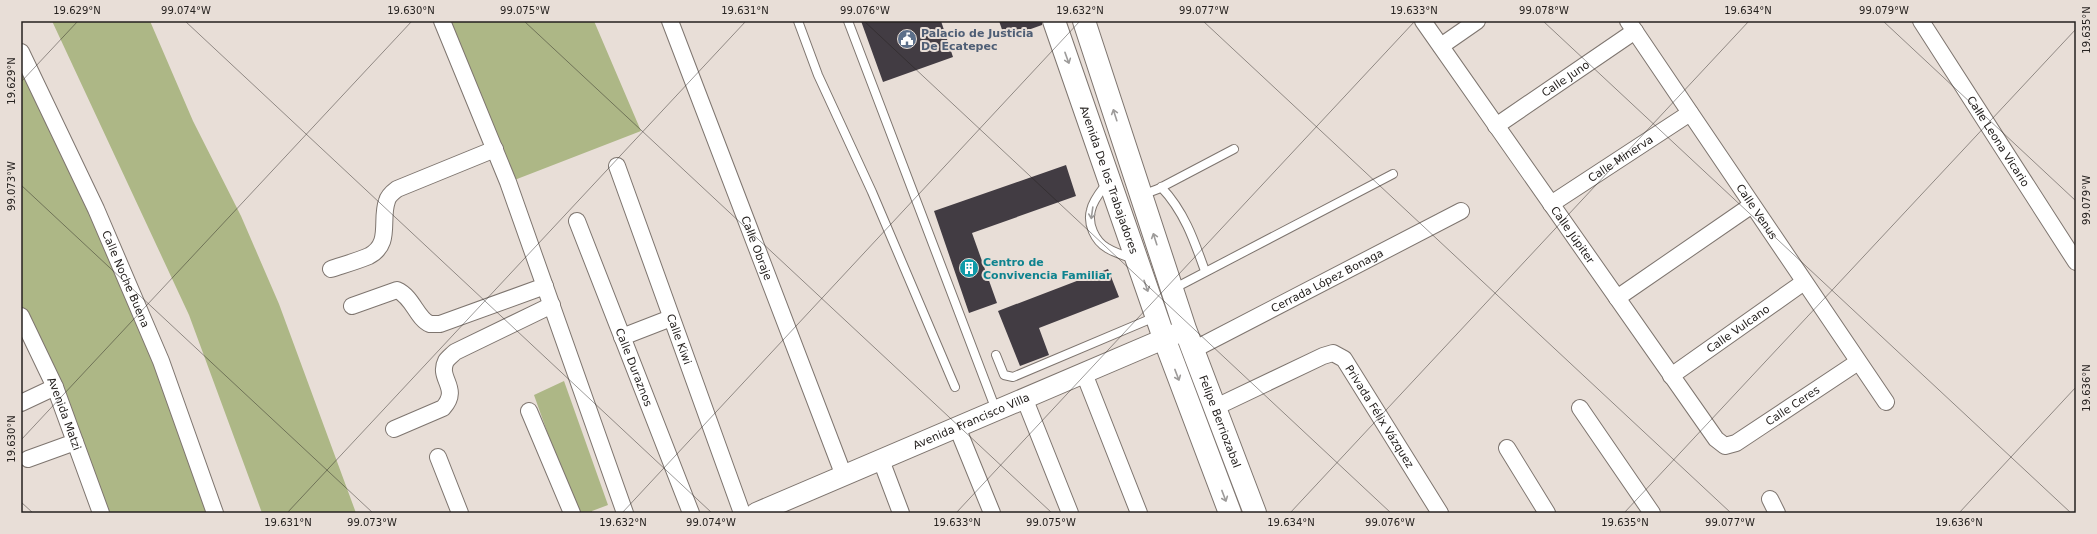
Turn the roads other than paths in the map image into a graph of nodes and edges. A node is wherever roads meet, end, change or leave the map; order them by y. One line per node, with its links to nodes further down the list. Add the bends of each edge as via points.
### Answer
1 (442, 21): 15 (street)
2 (670, 21): 65 (street, Calle Obraje)
3 (798, 21): 49 (lane, via 818,75 872,192)
4 (848, 21): 56 (lane)
5 (1054, 21): 19 (main road, Avenida De los Trabajadores, one-way to 19)
6 (1423, 21): 11 (street, Calle Júpiter)
7 (1921, 21): 27 (street, Calle Leona Vicario)
8 (1087, 22): 21 (main road, one-way to 8)
9 (1468, 23): 11 (street)
10 (1631, 26): 13 (street, Calle Venus); 14 (street, Calle Juno)
11 (1441, 46): 14 (street, Calle Júpiter)
12 (21, 52): 68 (street, Calle Noche Buena, via 96,209 161,361)
13 (1690, 113): 22 (street, Calle Minerva); 23 (street, Calle Venus)
14 (1496, 126): 22 (street, Calle Júpiter)
15 (495, 149): 28 (street, via 396,189 387,199 384,210 386,230 382,244 370,255); 31 (street)
16 (1234, 149): 20 (lane)
17 (617, 166): 38 (street, Calle Kiwi)
18 (1393, 174): 29 (lane)
19 (1110, 180): 26 (main road, Avenida De los Trabajadores); 26 (lane, one-way to 26, via 1096,198 1090,211 1095,237 1107,248)
20 (1162, 187): 21 (lane); 29 (lane, via 1174,200 1188,223)
21 (1141, 195): 32 (main road, one-way to 21)
22 (1551, 204): 33 (street, Calle Júpiter)
23 (1752, 205): 30 (street, Calle Venus); 33 (street)
24 (1461, 211): 42 (street, Cerrada López Bonaga)
25 (577, 221): 40 (street, Calle Duraznos)
26 (1137, 260): 37 (main road, Avenida De los Trabajadores, one-way to 37)
27 (2076, 262)
28 (331, 269)
29 (1205, 271): 32 (lane)
30 (1804, 282): 44 (street, Calle Venus); 46 (street, Calle Vulcano)
31 (545, 286): 34 (street, via 440,324 430,324 426,321 404,293 397,290); 35 (street)
32 (1172, 290): 39 (main road)
33 (1617, 298): 46 (street, Calle Júpiter)
34 (352, 306)
35 (552, 306): 58 (street, via 455,352 446,362 444,373 451,392 448,402 443,408); 71 (street)
36 (21, 316): 48 (street, Avenida Matzi)
37 (1156, 317): 41 (main road, Avenida De los Trabajadores); 43 (lane, via 1013,377 1004,375)
38 (672, 318): 40 (street); 73 (street, Calle Kiwi)
39 (1185, 329): 41 (street, Avenida Francisco Villa); 42 (main road, Felipe Berriozabal)
40 (622, 336): 72 (street, Calle Duraznos)
41 (1164, 338): 56 (street, Avenida Francisco Villa); 78 (main road, one-way to 78)
42 (1193, 350): 53 (main road, Felipe Berriozabal)
43 (996, 355)
44 (1858, 362): 50 (street, Calle Venus); 60 (street, Calle Ceres, via 1736,443)
45 (1109, 372): 47 (street)
46 (1671, 376): 60 (street, Calle Júpiter, via 1716,439)
47 (1087, 381): 52 (street); 77 (street)
48 (55, 387): 51 (street); 59 (street, Avenida Matzi)
49 (954, 387)
50 (1886, 402)
51 (21, 403)
52 (1027, 405): 56 (street); 76 (street)
53 (1216, 408): 79 (main road, Felipe Berriozabal); 80 (street, Privada Félix Vázquez, via 1333,353 1344,359)
54 (1580, 408): 82 (street)
55 (529, 411): 70 (street)
56 (1000, 412): 57 (street, Avenida Francisco Villa)
57 (957, 427): 64 (street, Avenida Francisco Villa); 75 (street)
58 (394, 429)
59 (75, 442): 63 (street); 67 (street, Avenida Matzi)
60 (1726, 446)
61 (1507, 448): 81 (street)
62 (438, 457): 69 (street)
63 (28, 460)
64 (881, 460): 65 (street, Avenida Francisco Villa); 74 (street)
65 (844, 476): 66 (street, Avenida Francisco Villa)
66 (760, 512)
67 (101, 513)
68 (214, 513)
69 (460, 513)
70 (572, 513)
71 (625, 513)
72 (691, 513)
73 (742, 513)
74 (901, 513)
75 (992, 513)
76 (1070, 513)
77 (1139, 513)
78 (1230, 513)
79 (1255, 513)
80 (1440, 513)
81 (1547, 513)
82 (1652, 513)

